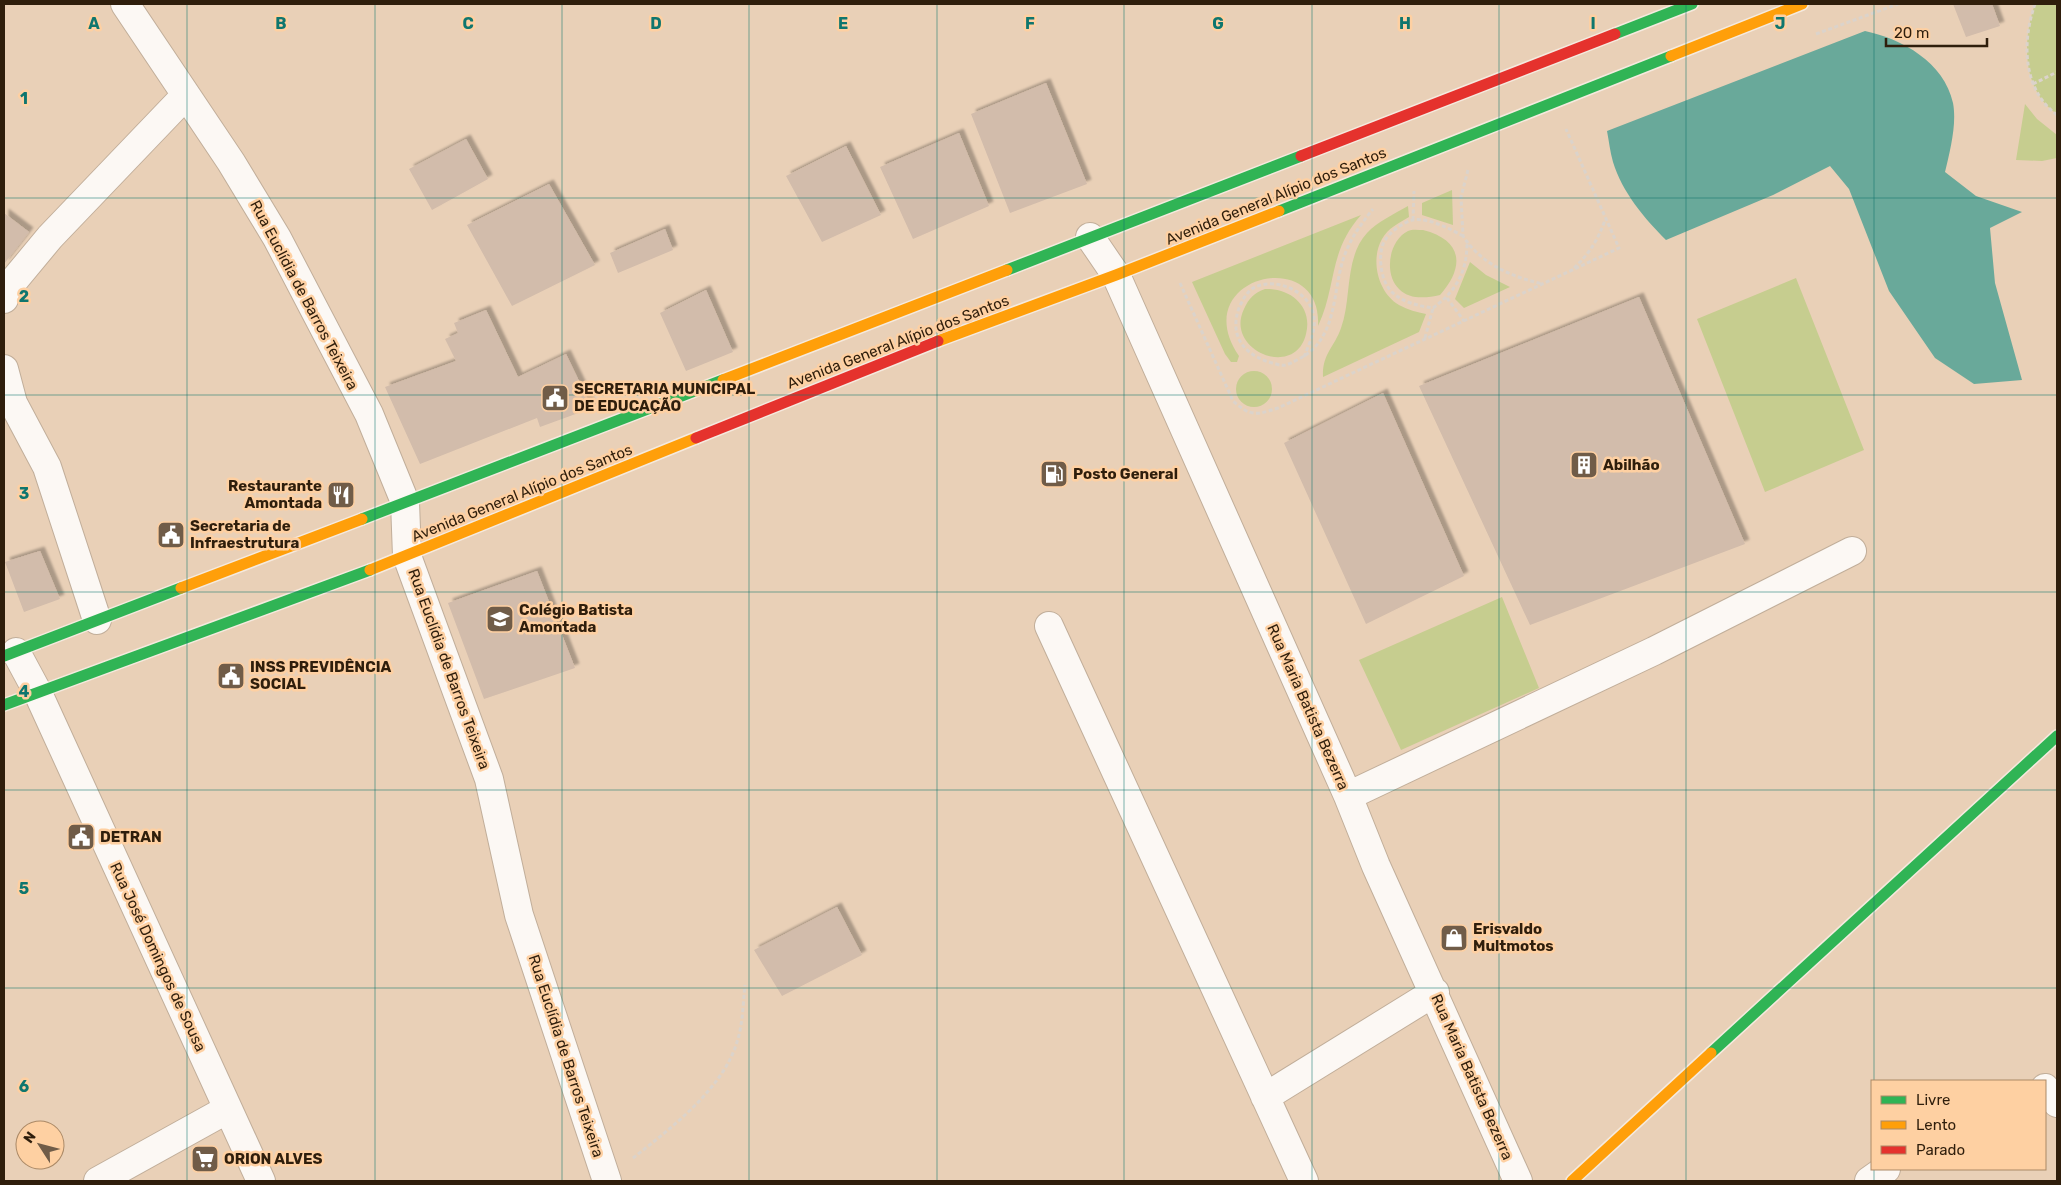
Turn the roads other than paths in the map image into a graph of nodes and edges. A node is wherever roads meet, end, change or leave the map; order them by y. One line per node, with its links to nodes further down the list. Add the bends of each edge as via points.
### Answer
1 (125, 4): 4 (street, Rua Euclídia de Barros Teixeira)
2 (1692, 4): 5 (main road, Avenida General Alípio dos Santos)
3 (1802, 4): 6 (main road, Avenida General Alípio dos Santos)
4 (185, 96): 7 (street, via 50,237 6,290); 9 (street, Rua Euclídia de Barros Teixeira, via 231,162 277,238 369,414)
5 (1090, 237): 6 (street, Rua Maria Batista Bezerra); 9 (main road, Avenida General Alípio dos Santos)
6 (1116, 275): 11 (main road, Avenida General Alípio dos Santos, via 887,360); 18 (street, Rua Maria Batista Bezerra)
7 (4, 299)
8 (4, 369): 12 (street, via 13,403 47,467)
9 (405, 502): 11 (street, Rua Euclídia de Barros Teixeira); 12 (main road, Avenida General Alípio dos Santos)
10 (1852, 551): 18 (street, via 1654,651)
11 (407, 556): 15 (main road, Avenida General Alípio dos Santos); 25 (street, Rua Euclídia de Barros Teixeira, via 489,779 519,915)
12 (97, 620): 14 (main road, Avenida General Alípio dos Santos)
13 (1049, 626): 21 (street)
14 (10, 654): 15 (street, Rua José Domingos de Sousa)
15 (37, 691): 16 (main road, Avenida General Alípio dos Santos); 23 (street, Rua José Domingos de Sousa)
16 (4, 705)
17 (2057, 736): 30 (main road)
18 (1348, 796): 19 (street, Rua Maria Batista Bezerra, via 1376,866)
19 (1435, 992): 21 (street); 29 (street, Rua Maria Batista Bezerra)
20 (2046, 1088): 22 (street)
21 (1265, 1096): 28 (street)
22 (2057, 1103)
23 (228, 1109): 26 (street); 27 (street, Rua José Domingos de Sousa)
24 (1885, 1170): 31 (street)
25 (607, 1179)
26 (98, 1181)
27 (261, 1181)
28 (1304, 1181)
29 (1518, 1181)
30 (1572, 1181)
31 (1869, 1181)

